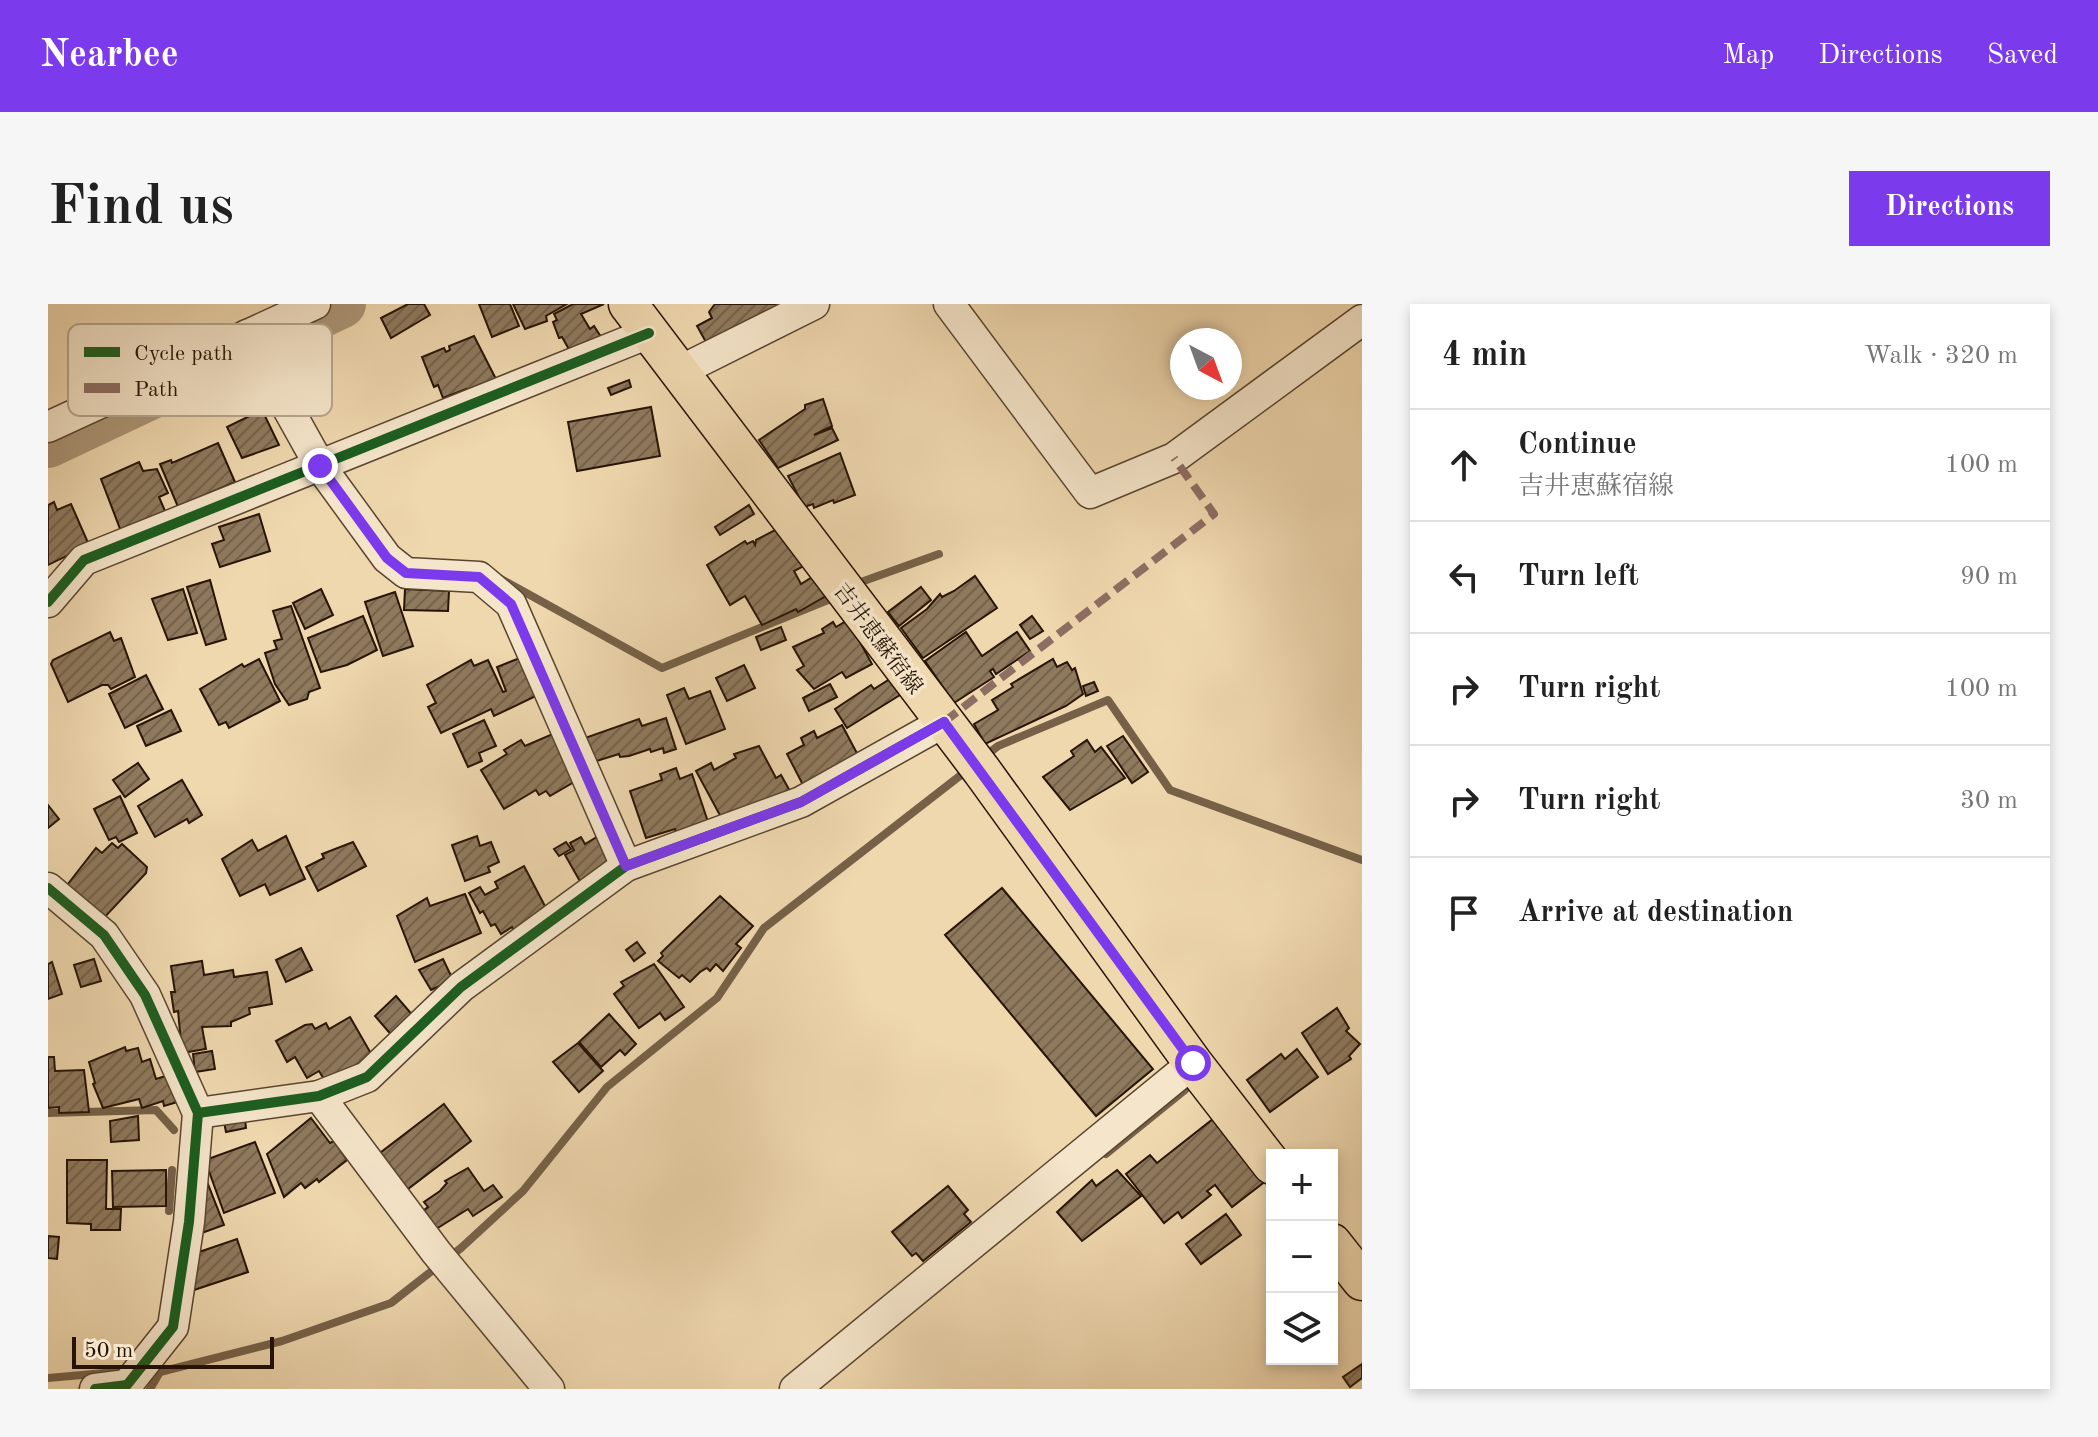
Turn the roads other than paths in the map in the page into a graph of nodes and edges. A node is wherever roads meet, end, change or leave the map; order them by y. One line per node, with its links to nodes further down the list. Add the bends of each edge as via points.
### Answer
1 (315, 304): 6 (street)
2 (814, 304): 7 (street)
3 (949, 304): 5 (street, via 1090,493 1174,458)
4 (639, 318): 7 (main road, 吉井恵蘇宿線); 11 (street)
5 (1362, 320)
6 (271, 324)
7 (678, 372): 13 (main road, 吉井恵蘇宿線)
8 (72, 416): 10 (street)
9 (292, 416): 11 (street)
10 (48, 427)
11 (320, 466): 12 (street, via 84,560); 14 (street, via 387,558 406,573 479,577 511,604)
12 (48, 602)
13 (944, 722): 14 (street, via 801,802); 16 (main road, 吉井恵蘇宿線)
14 (626, 866): 17 (street, via 461,987 367,1077)
15 (48, 888): 18 (street, via 104,935 145,995)
16 (1193, 1063): 19 (main road, 吉井恵蘇宿線); 25 (street)
17 (319, 1096): 18 (street); 24 (street)
18 (198, 1113): 22 (street, via 173,1327)
19 (1266, 1157)
20 (1338, 1251): 21 (main road)
21 (1362, 1281)
22 (127, 1387): 23 (street)
23 (95, 1389)
24 (549, 1389)
25 (795, 1389)

